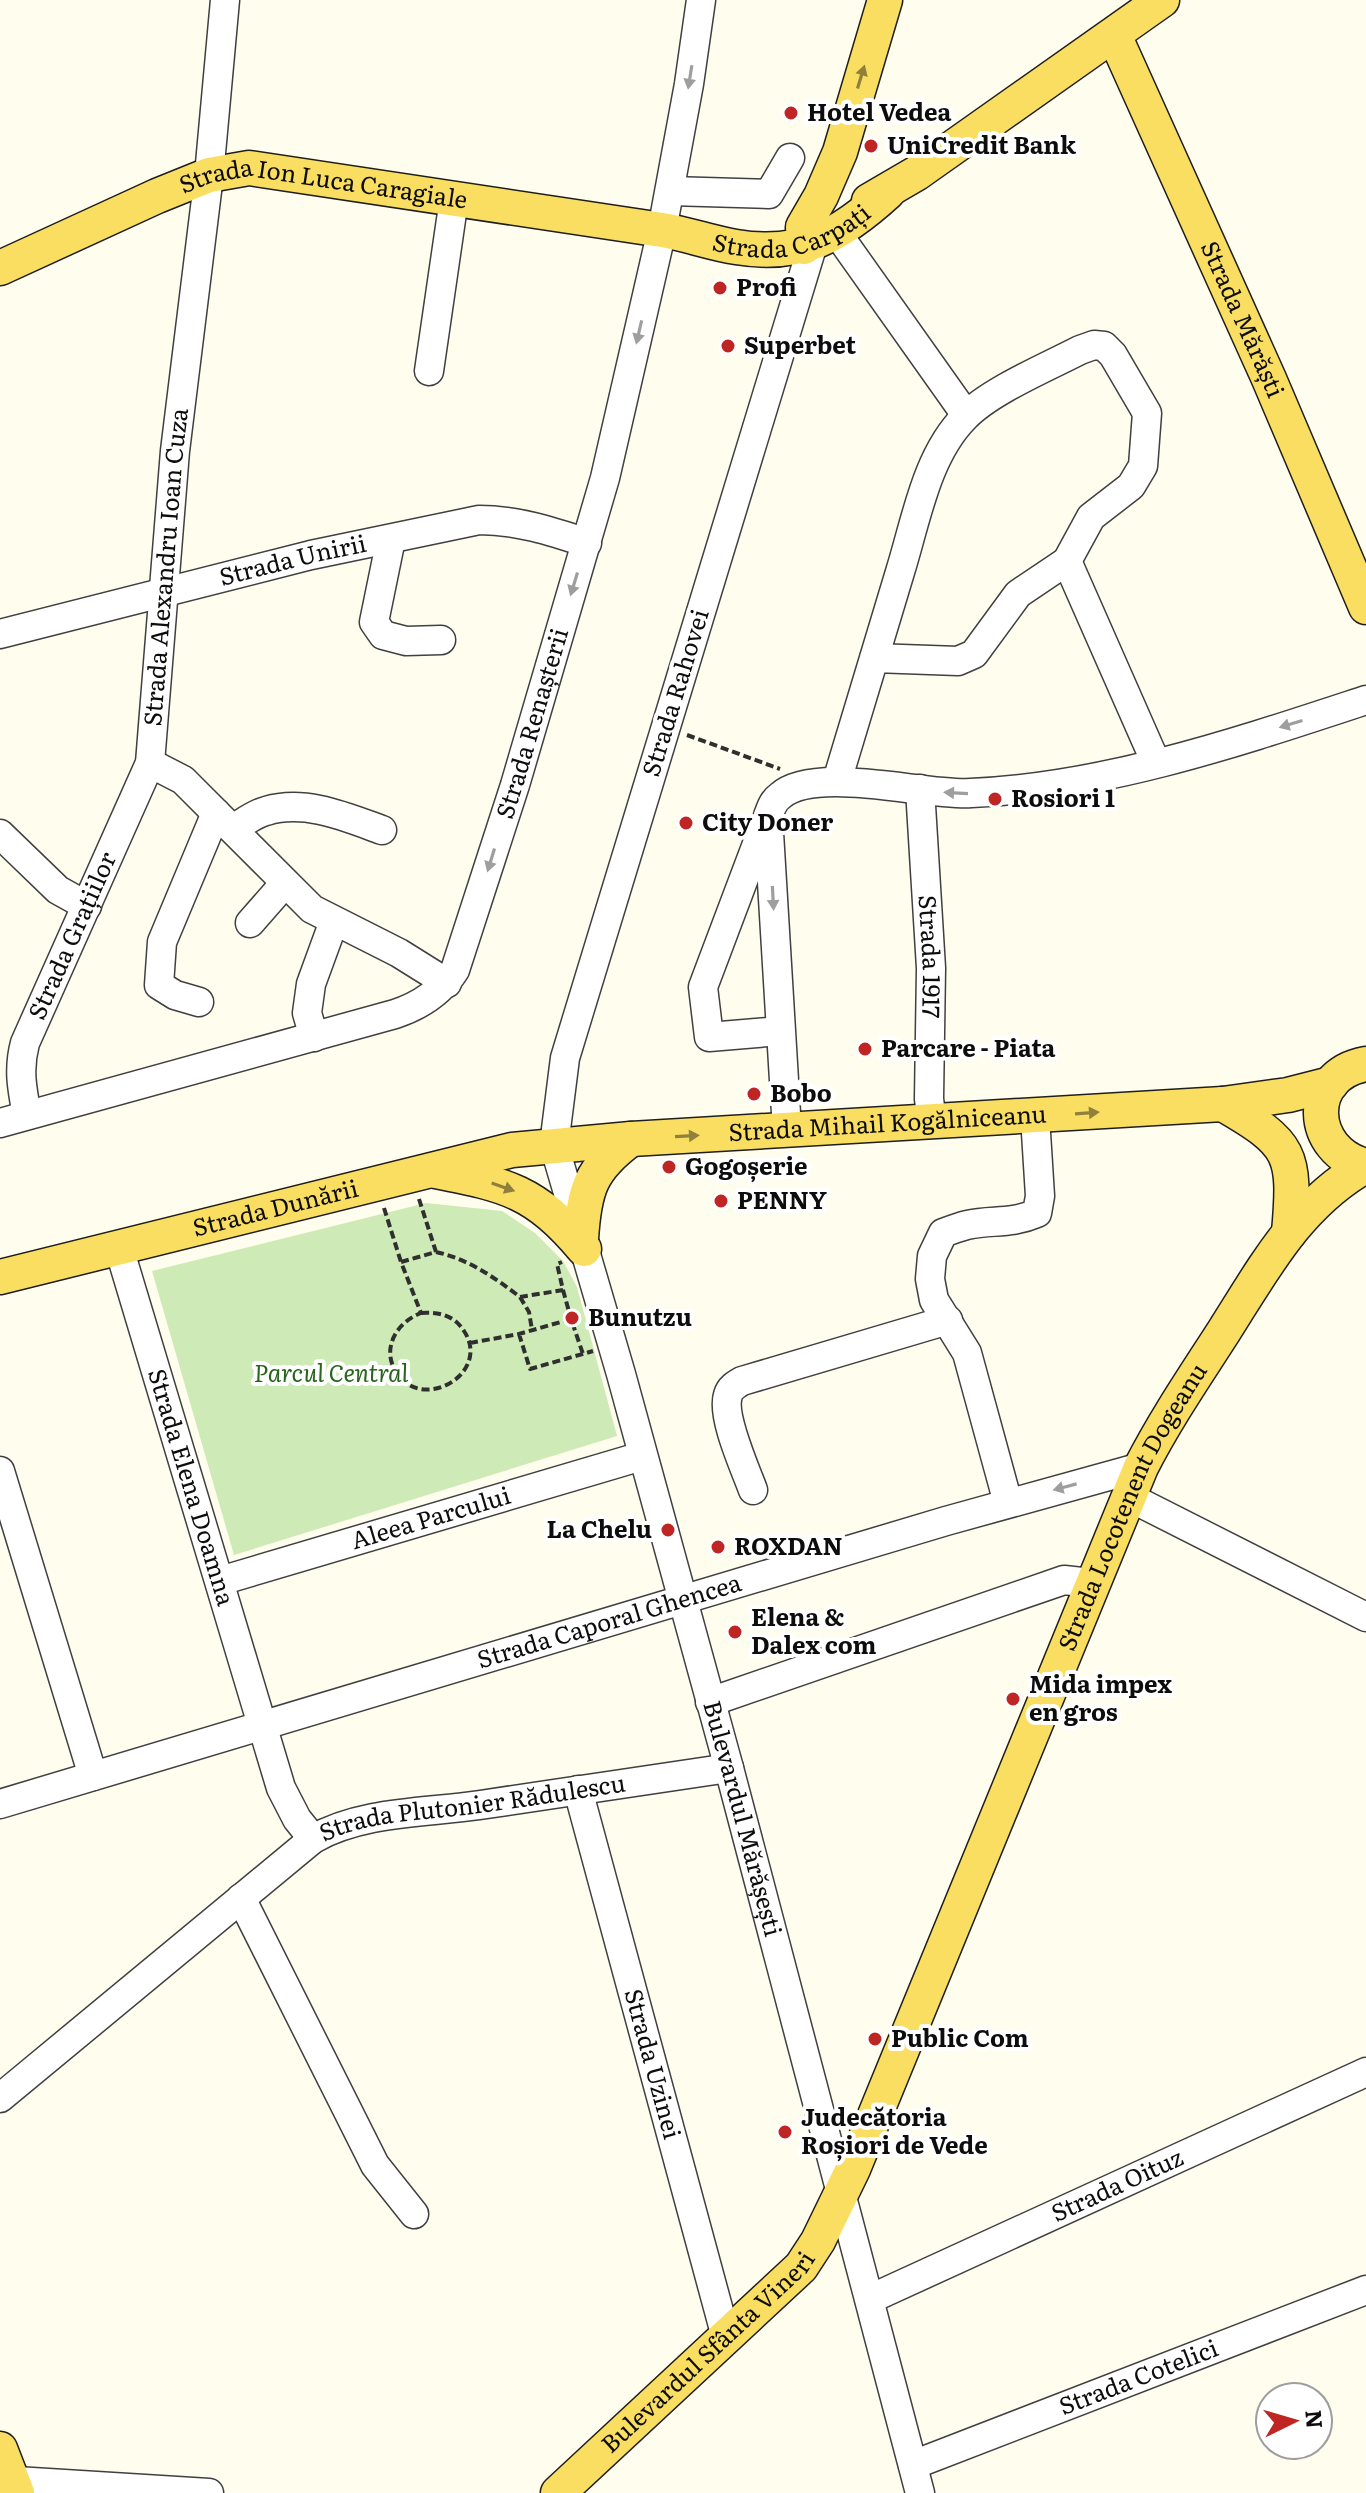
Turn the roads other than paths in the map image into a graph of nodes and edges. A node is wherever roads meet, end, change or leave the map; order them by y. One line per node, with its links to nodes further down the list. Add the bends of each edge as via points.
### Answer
1 (225, 0): 8 (street, Strada Alexandru Ioan Cuza)
2 (701, 0): 9 (street, Strada Renașterii, one-way to 9)
3 (885, 0): 6 (main road, one-way to 3)
4 (1162, 0): 5 (main road, Strada Carpați)
5 (1114, 35): 10 (main road, Strada Carpați); 21 (main road, Strada Mărăști)
6 (840, 152): 10 (main road, via 859,185); 13 (main road)
7 (790, 158): 9 (street, via 769,194)
8 (209, 175): 11 (main road, Strada Ion Luca Caragiale, via 262,169); 14 (main road, Strada Ion Luca Caragiale); 20 (street, Strada Alexandru Ioan Cuza)
9 (670, 191): 12 (street, Strada Renașterii)
10 (888, 192): 13 (main road, Strada Carpați)
11 (454, 199): 12 (main road, Strada Ion Luca Caragiale); 15 (street)
12 (674, 232): 13 (main road, Strada Carpați); 18 (street, Strada Renașterii, one-way to 18)
13 (820, 233): 16 (street); 52 (street, Strada Rahovei, via 565,1058)
14 (0, 268)
15 (429, 371)
16 (966, 415): 19 (street, via 1080,350 1104,346 1113,355 1147,413 1143,466 1131,486 1091,517); 24 (street, via 932,469)
17 (391, 539): 18 (street, Strada Unirii, via 501,520); 20 (street, Strada Unirii); 23 (street, via 374,622 383,635 406,641)
18 (587, 543): 38 (street, Strada Renașterii, one-way to 38, via 462,954)
19 (1067, 561): 24 (street, via 1018,594 974,654 958,661); 27 (street)
20 (163, 593): 22 (street, Strada Unirii); 26 (street, Strada Alexandru Ioan Cuza)
21 (1366, 607)
22 (0, 634)
23 (441, 640)
24 (874, 658): 28 (street)
25 (1366, 700): 27 (street, one-way to 27)
26 (150, 763): 31 (street, via 183,780); 35 (street, Strada Grațiilor)
27 (1156, 763): 29 (street, one-way to 29, via 1009,791)
28 (829, 782): 29 (street); 30 (street, via 786,792)
29 (920, 789): 48 (street, Strada 1917, via 931,968)
30 (768, 816): 40 (street, one-way to 40); 40 (street, via 703,987 709,1037)
31 (225, 821): 32 (street, via 280,807 309,807); 34 (street); 39 (street, via 162,942 159,985)
32 (382, 830)
33 (0, 834): 35 (street, via 58,890)
34 (285, 883): 36 (street); 37 (street)
35 (87, 906): 45 (street, Strada Grațiilor, via 25,1043 20,1063)
36 (334, 921): 38 (street); 41 (street, via 311,984 307,1013)
37 (250, 923)
38 (447, 983): 41 (street, via 409,1009)
39 (199, 1002)
40 (780, 1031): 50 (street)
41 (314, 1037): 45 (street)
42 (1366, 1064): 43 (main road, Strada Mihail Kogălniceanu, via 1342,1073)
43 (1331, 1084): 44 (main road, Strada Mihail Kogălniceanu); 49 (main road, Strada Locotenent Dogeanu, via 1320,1112)
44 (1223, 1104): 46 (main road, Strada Mihail Kogălniceanu, one-way to 44); 49 (main road, Strada Mihail Kogălniceanu, via 1260,1108); 55 (main road, via 1282,1146 1293,1181)
45 (27, 1115): 47 (street)
46 (1035, 1117): 48 (main road, Strada Mihail Kogălniceanu); 59 (street, via 1037,1213 943,1233 932,1256 934,1300)
47 (0, 1123)
48 (932, 1123): 50 (main road, Strada Mihail Kogălniceanu)
49 (1322, 1126): 53 (main road, via 1338,1153); 55 (main road, Strada Locotenent Dogeanu)
50 (787, 1130): 51 (main road, Strada Mihail Kogălniceanu, one-way to 50)
51 (631, 1139): 52 (main road, Strada Mihail Kogălniceanu); 57 (main road, via 591,1180)
52 (554, 1145): 54 (main road, Strada Dunării, via 494,1152); 57 (street, Bulevardul Mărășești)
53 (1366, 1166): 55 (main road, Strada Locotenent Dogeanu, via 1331,1187)
54 (420, 1172): 56 (main road, Strada Dunării); 57 (main road, one-way to 57, via 502,1184 528,1196)
55 (1289, 1233): 62 (main road, Strada Locotenent Dogeanu, via 1161,1428)
56 (119, 1248): 58 (main road, Strada Dunării); 65 (street, Strada Elena Doamna)
57 (583, 1248): 60 (street, Bulevardul Mărășești)
58 (0, 1277)
59 (948, 1320): 63 (street, via 732,1387 727,1413); 64 (street, via 967,1353)
60 (642, 1456): 65 (street, Aleea Parcului); 67 (street, Bulevardul Mărășești)
61 (0, 1471): 72 (street)
62 (1134, 1481): 64 (street, Strada Caporal Ghencea, one-way to 64); 66 (main road, Strada Locotenent Dogeanu); 68 (street)
63 (753, 1490)
64 (1008, 1503): 67 (street, Strada Caporal Ghencea)
65 (220, 1581): 70 (street, Strada Elena Doamna)
66 (1091, 1583): 69 (street, via 1064,1580); 79 (main road, Strada Locotenent Dogeanu)
67 (683, 1601): 69 (street, Bulevardul Mărășești); 70 (street, Strada Caporal Ghencea)
68 (1366, 1617)
69 (710, 1702): 71 (street, Bulevardul Mărășești)
70 (262, 1725): 72 (street); 75 (street, Strada Elena Doamna, via 281,1788)
71 (729, 1768): 73 (street, Strada Plutonier Rădulescu); 79 (street, Bulevardul Mărășești)
72 (93, 1776): 74 (street)
73 (578, 1790): 75 (street, Strada Plutonier Rădulescu, via 356,1821); 83 (street, Strada Uzinei)
74 (0, 1804)
75 (313, 1839): 76 (street, Strada Plutonier Rădulescu)
76 (241, 1898): 78 (street, Strada Plutonier Rădulescu); 80 (street, via 375,2165)
77 (1366, 2072): 82 (street, Strada Oituz)
78 (0, 2098)
79 (841, 2196): 82 (street, Bulevardul Mărășești); 83 (main road, Bulevardul Sfânta Vineri, via 801,2267)
80 (414, 2214)
81 (1366, 2290): 85 (street, Strada Cotelici)
82 (870, 2299): 85 (street, Bulevardul Mărășești)
83 (726, 2337): 88 (main road, Bulevardul Sfânta Vineri)
84 (0, 2449): 86 (main road)
85 (913, 2465): 89 (street, Bulevardul Mărășești)
86 (10, 2485): 87 (street)
87 (209, 2493)
88 (558, 2493)
89 (920, 2493)

